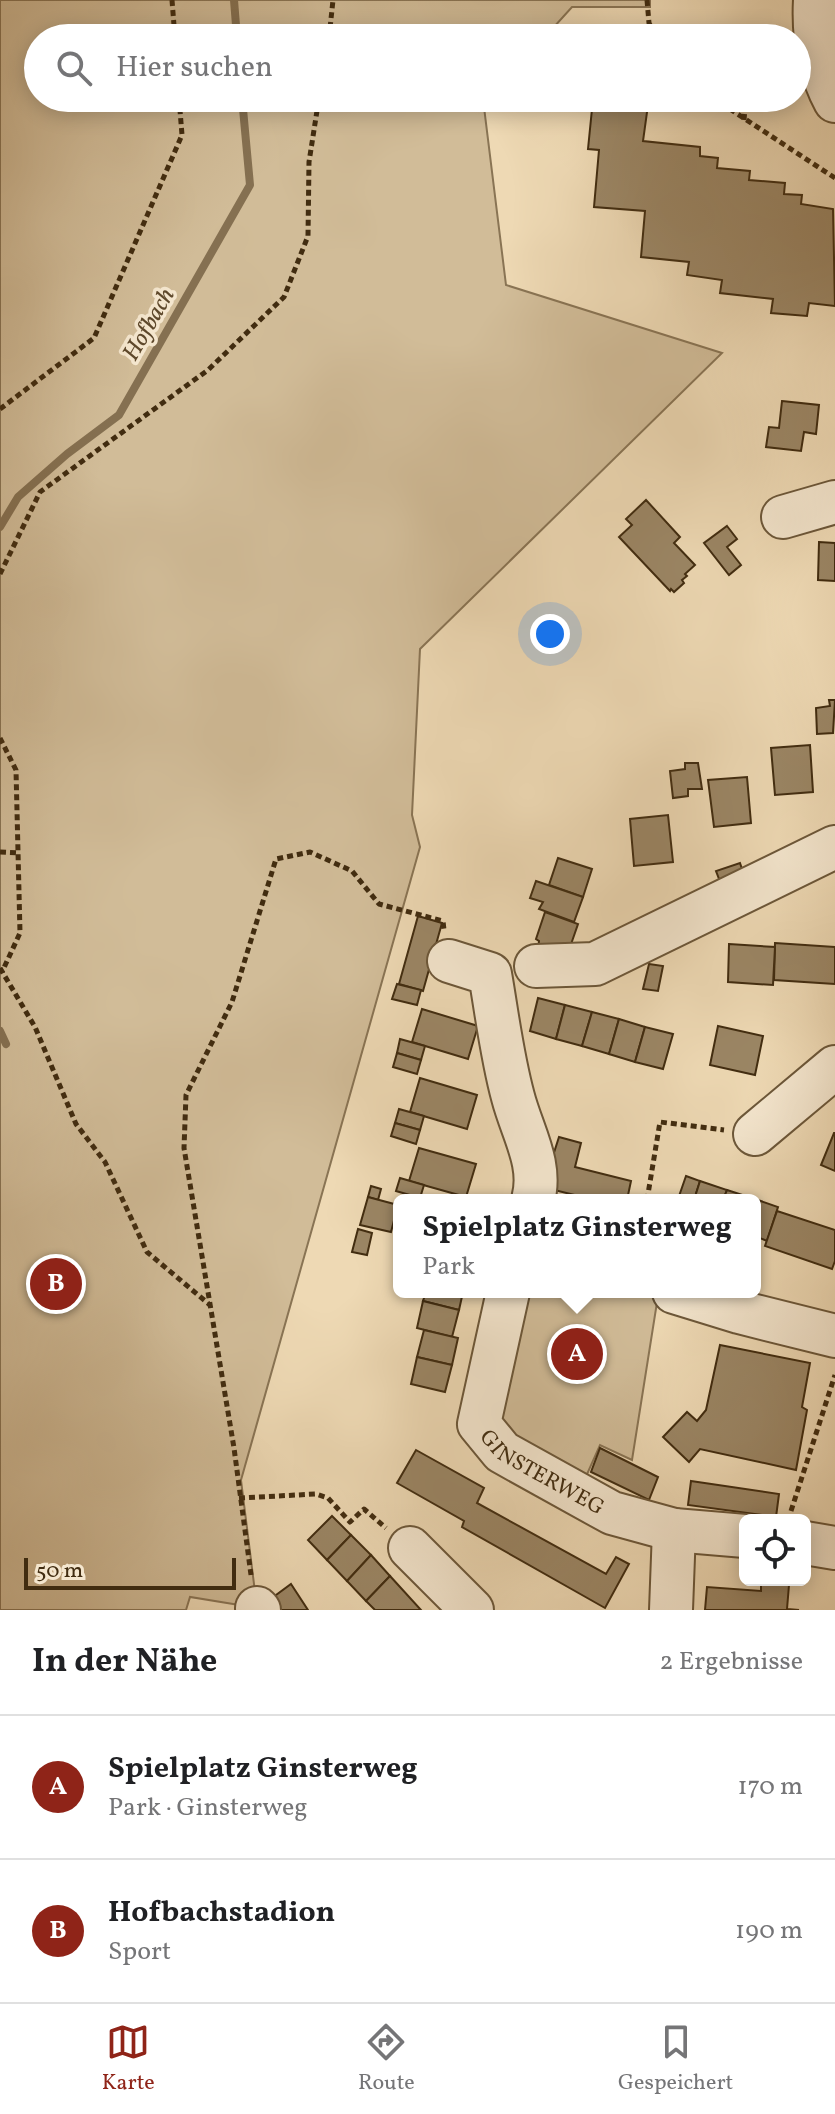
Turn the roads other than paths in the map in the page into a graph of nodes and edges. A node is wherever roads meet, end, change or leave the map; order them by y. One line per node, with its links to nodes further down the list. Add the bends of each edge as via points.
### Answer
1 (815, 0): 2 (street)
2 (818, 84)
3 (835, 502): 4 (street)
4 (783, 517)
5 (835, 847): 7 (street, via 595,964)
6 (449, 961): 10 (street, via 490,974 512,1096 535,1164)
7 (536, 966)
8 (835, 1067): 9 (street)
9 (755, 1134)
10 (535, 1194)
11 (507, 1298): 14 (street, GINSTERWEG, via 479,1424 502,1452 612,1513)
12 (694, 1298): 13 (street)
13 (835, 1336)
14 (674, 1530): 16 (street, GINSTERWEG); 20 (street)
15 (811, 1534): 18 (street)
16 (739, 1535)
17 (410, 1548): 19 (street)
18 (835, 1548)
19 (472, 1610)
20 (671, 1610)

